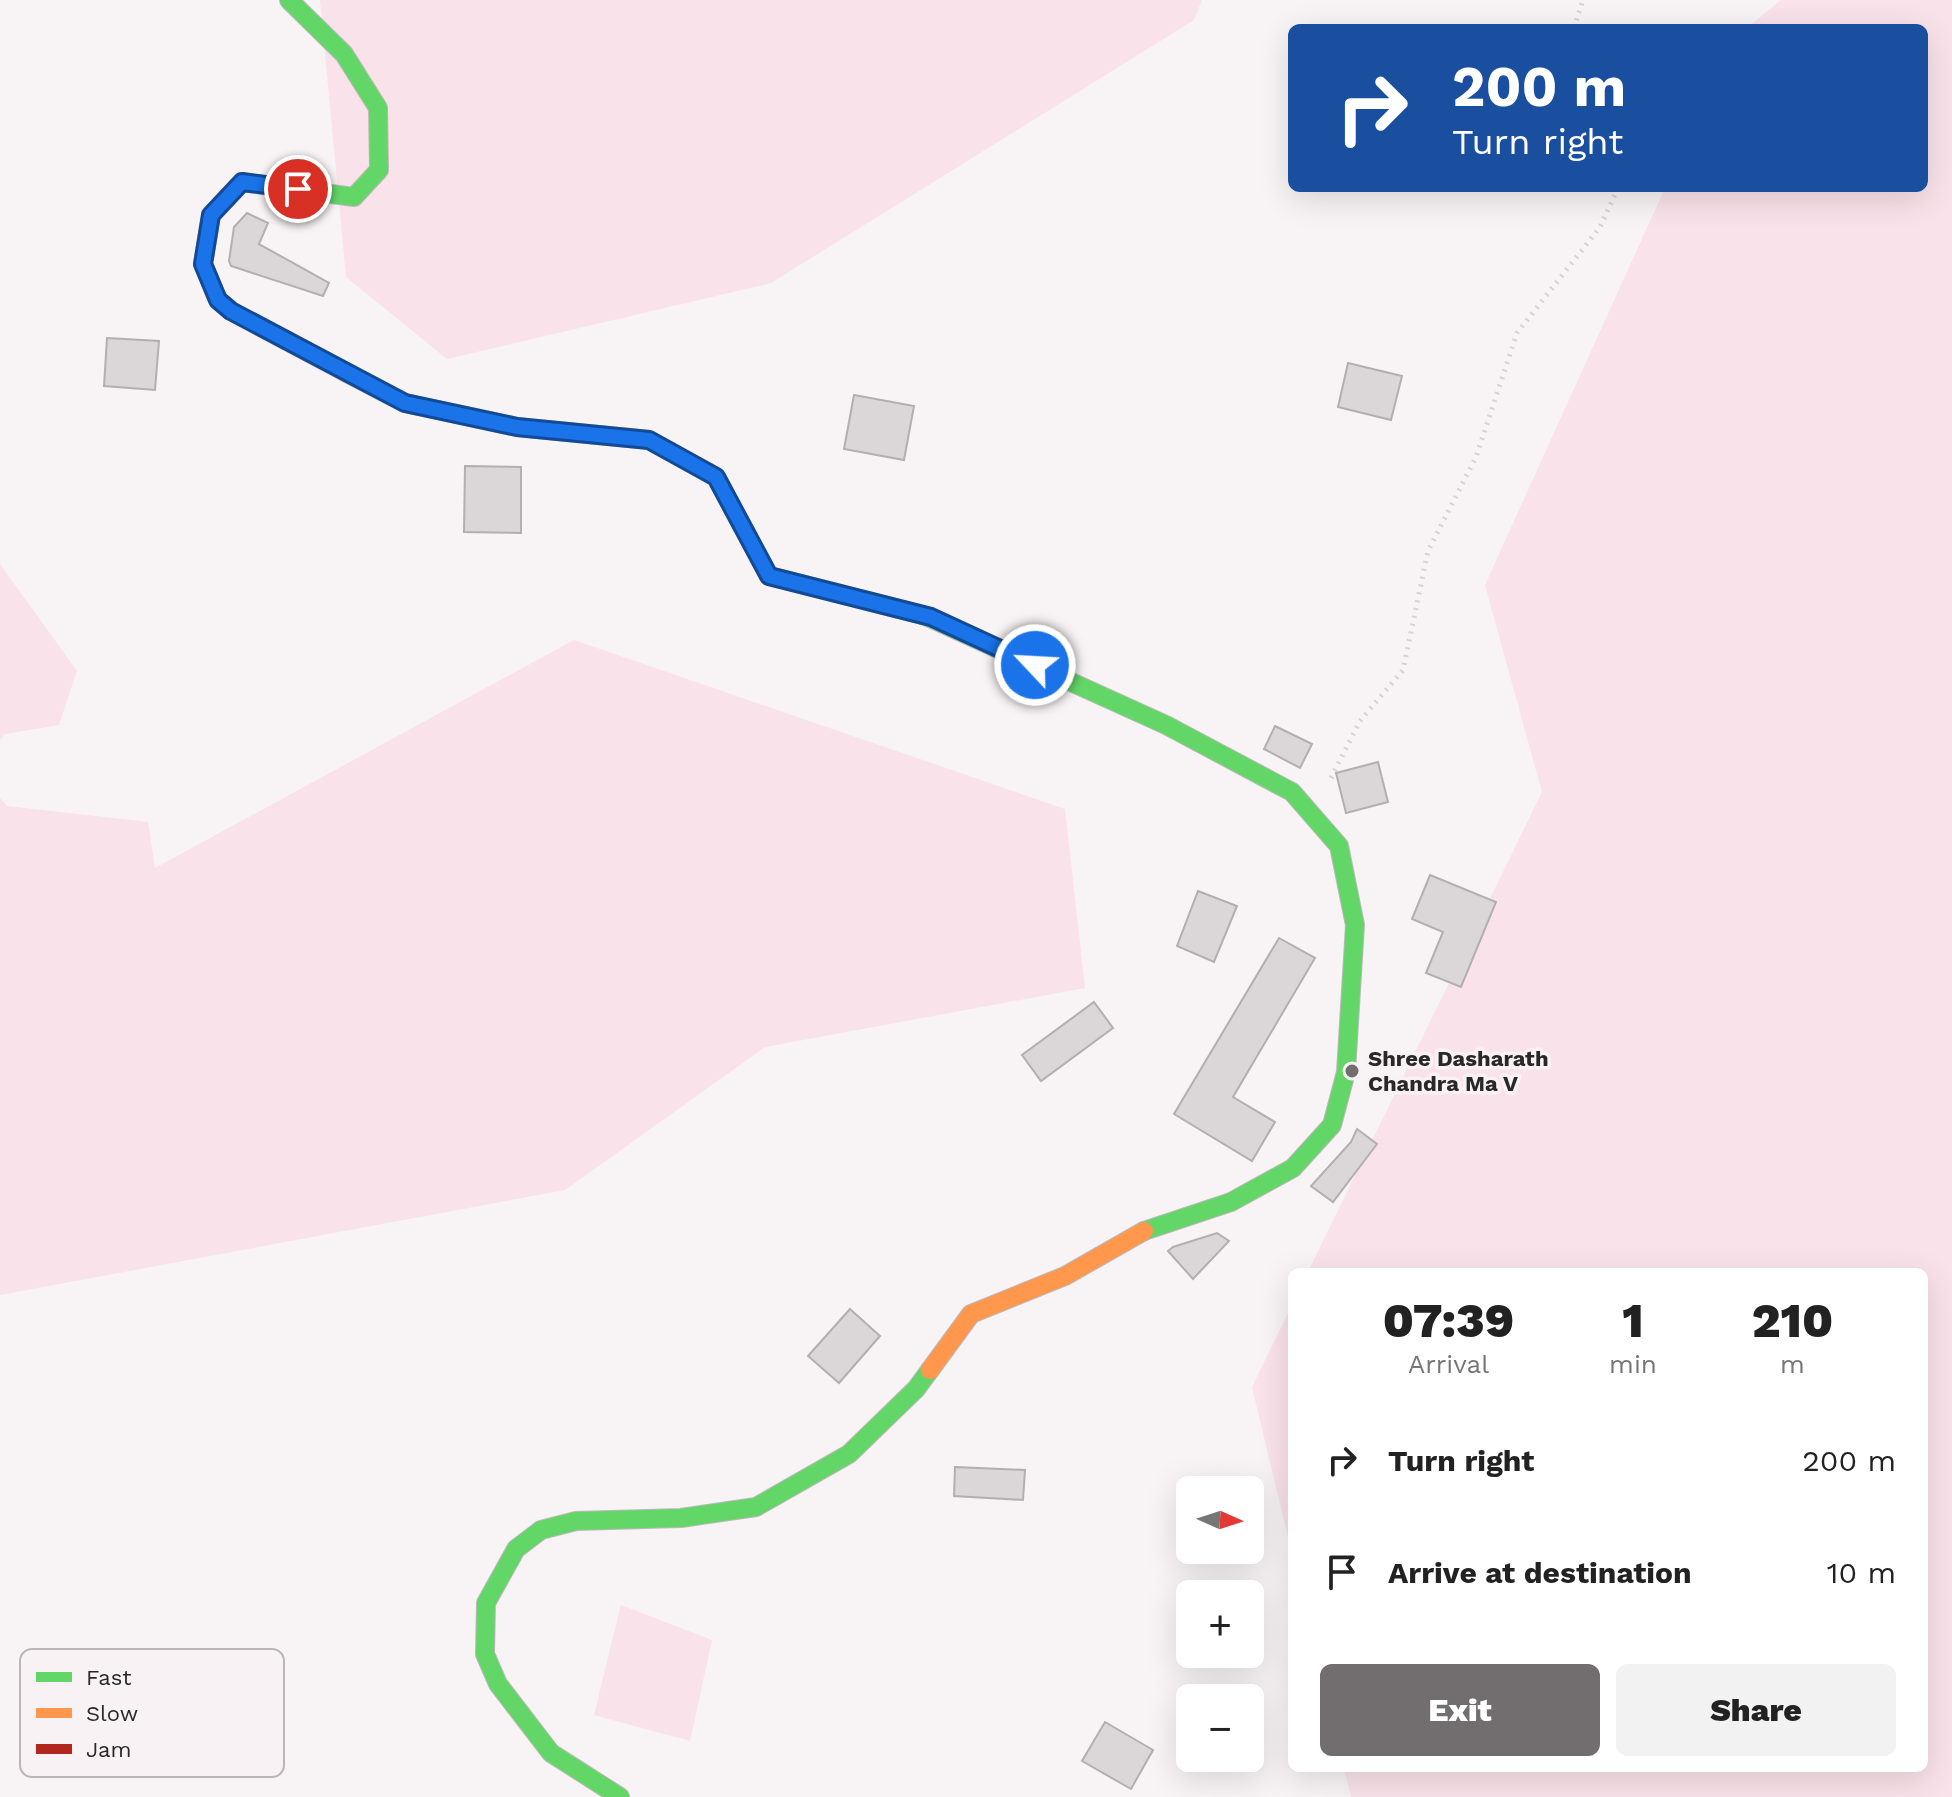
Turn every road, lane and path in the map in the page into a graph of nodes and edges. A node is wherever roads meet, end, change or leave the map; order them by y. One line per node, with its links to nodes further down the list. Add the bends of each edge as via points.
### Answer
1 (289, 0): 5 (street, via 344,54 378,108 379,170 354,197 242,182 211,215 203,264 218,300 231,311 405,403 517,427 649,440 716,477 769,576 931,617 1166,725)
2 (1583, 0): 3 (path)
3 (1575, 24)
4 (1616, 192): 5 (path, via 1600,227 1517,333 1476,457 1428,551 1403,670 1360,721 1330,779)
5 (1292, 792): 6 (street, via 1339,846 1355,925 1346,1072 1332,1125 1293,1168 1231,1202 1149,1228 1065,1276 971,1314 916,1389 849,1454 756,1507 681,1518 576,1521 541,1530 516,1549 486,1603 485,1654 498,1684 551,1753)
6 (620, 1797)

